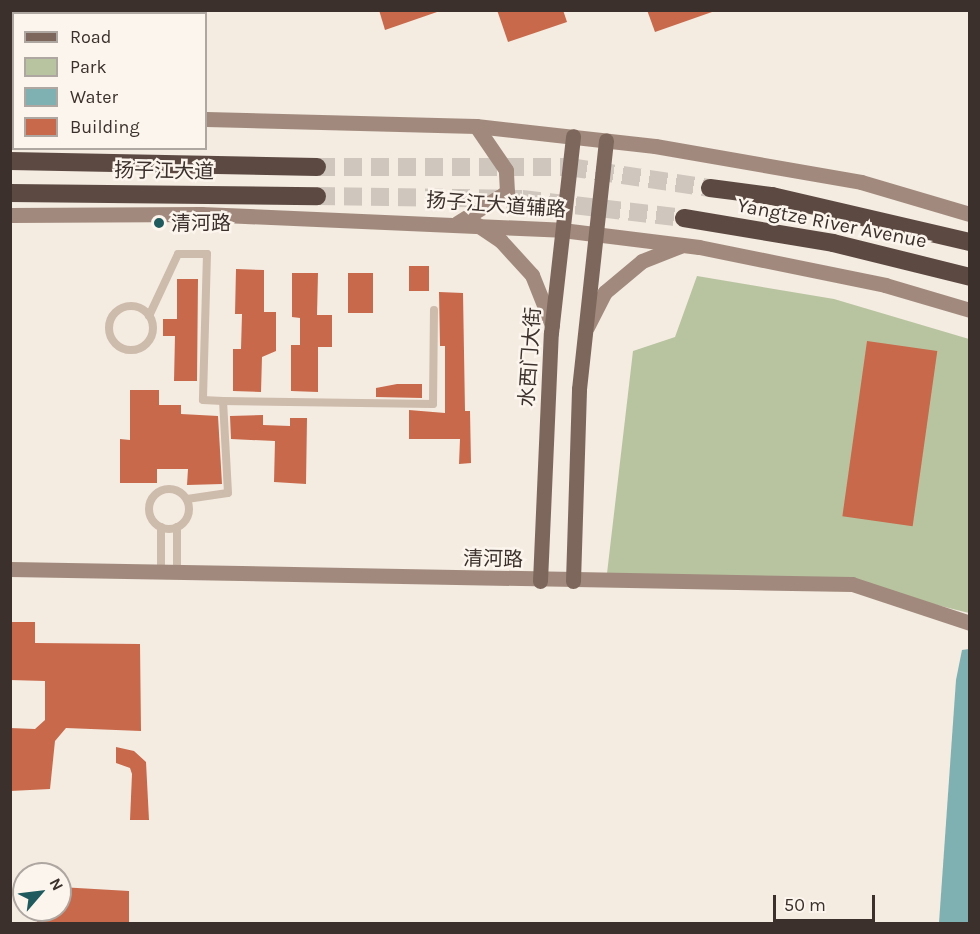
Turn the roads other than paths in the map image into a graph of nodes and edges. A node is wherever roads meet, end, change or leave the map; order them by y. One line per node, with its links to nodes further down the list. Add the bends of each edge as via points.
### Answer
1 (207, 119): 2 (main road)
2 (476, 126): 3 (main road); 13 (main road, via 506,170 507,192)
3 (573, 136): 4 (main road); 15 (main road, 水西门大街)
4 (606, 140): 10 (main road, via 861,183); 16 (main road)
5 (10, 161): 6 (highway, 扬子江大道)
6 (317, 167)
7 (710, 188): 17 (highway, Yangtze River Avenue, via 772,196)
8 (10, 193): 9 (highway, 扬子江大道)
9 (317, 196)
10 (969, 214)
11 (10, 215): 13 (main road, 扬子江大道辅路, via 201,214)
12 (684, 218): 19 (highway, Yangtze River Avenue, via 833,243)
13 (458, 223): 14 (main road, 扬子江大道辅路)
14 (476, 224): 15 (main road, 扬子江大道辅路); 23 (main road, via 501,241 532,275)
15 (562, 230): 16 (main road, 扬子江大道辅路); 23 (main road, 水西门大街)
16 (595, 234): 18 (main road, 扬子江大道辅路); 24 (main road)
17 (969, 242)
18 (684, 245): 21 (main road, 扬子江大道辅路, via 885,285); 24 (main road, via 642,261 605,292)
19 (969, 277)
20 (435, 310): 25 (lane, via 434,404)
21 (969, 310)
22 (149, 316): 22 (lane, via 132,306 119,310 109,328 113,341 133,350 147,344 153,330); 25 (lane, via 178,254 207,254 203,400)
23 (552, 325): 32 (main road, 水西门大街)
24 (585, 330): 33 (main road, via 579,389)
25 (223, 401): 26 (lane, via 228,493)
26 (187, 499): 27 (lane, via 170,489 153,498 152,517); 28 (lane, via 189,512)
27 (161, 526): 28 (lane); 30 (lane)
28 (177, 527): 31 (lane)
29 (10, 569): 30 (main road, 清河路)
30 (160, 571): 31 (main road, 清河路)
31 (177, 571): 32 (main road, 清河路)
32 (540, 581): 33 (main road, 清河路)
33 (573, 581): 34 (main road, 清河路, via 852,584)
34 (969, 623)

